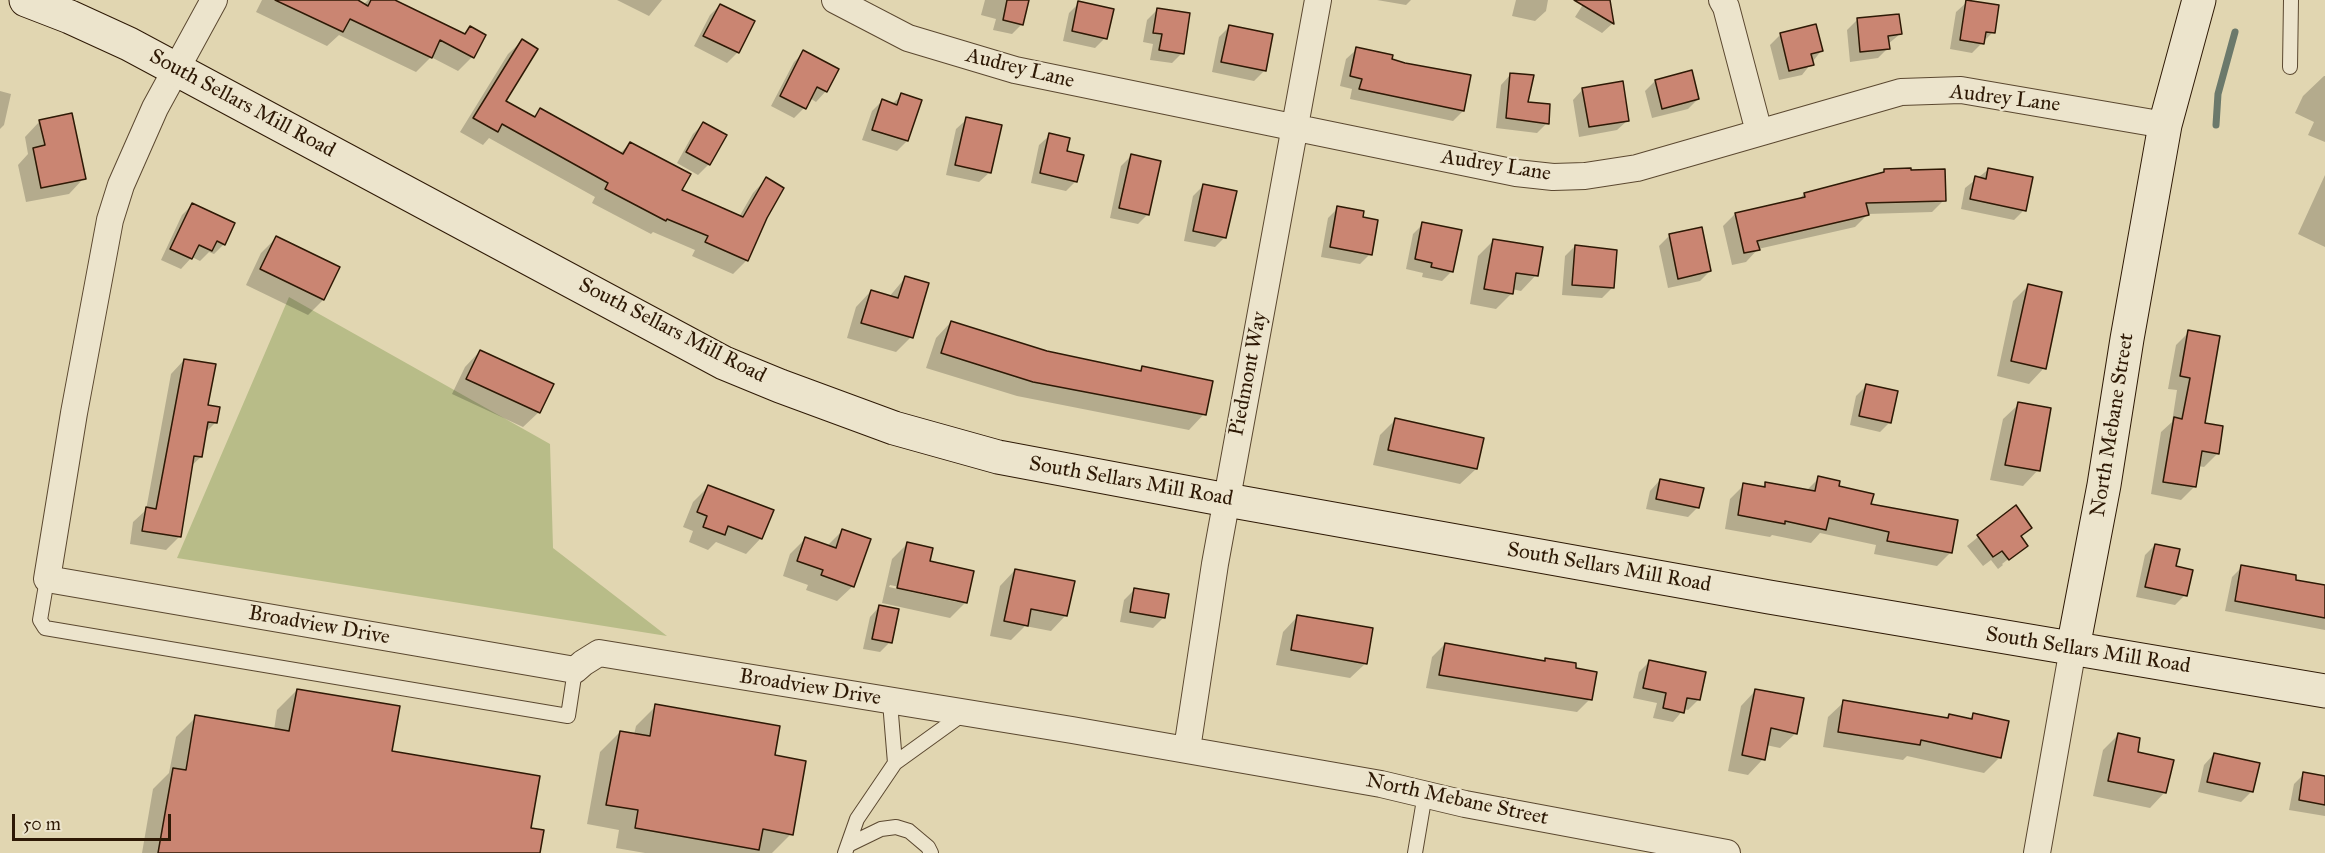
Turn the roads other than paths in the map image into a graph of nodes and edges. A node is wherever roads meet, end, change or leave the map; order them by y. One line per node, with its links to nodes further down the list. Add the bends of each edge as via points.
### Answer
1 (26, 0): 9 (main road, South Sellars Mill Road, via 70,16)
2 (214, 0): 9 (street)
3 (835, 0): 11 (street, Audrey Lane, via 908,38 1014,70)
4 (1318, 0): 11 (street, Piedmont Way)
5 (1722, 0): 12 (street)
6 (2199, 0): 10 (main road, North Mebane Street)
7 (2291, 0): 8 (lane)
8 (2290, 67)
9 (176, 69): 13 (main road, South Sellars Mill Road, via 724,363 894,428 998,457); 14 (street, via 120,185 110,220)
10 (2165, 125): 12 (street, Audrey Lane, via 1960,90 1901,92); 15 (main road, North Mebane Street)
11 (1294, 127): 12 (street, Audrey Lane, via 1516,173 1553,177 1637,168); 13 (street, Piedmont Way)
12 (1759, 132)
13 (1227, 500): 15 (main road, South Sellars Mill Road); 20 (street, Piedmont Way)
14 (47, 579): 16 (street, Broadview Drive); 16 (lane, via 40,620 45,628 568,716)
15 (2073, 648): 17 (main road, South Sellars Mill Road); 27 (street, North Mebane Street)
16 (575, 670): 18 (street, Broadview Drive, via 599,653)
17 (2325, 691)
18 (890, 702): 19 (street, Broadview Drive); 21 (lane)
19 (963, 714): 20 (street, Broadview Drive); 21 (lane)
20 (1186, 749): 22 (street, North Mebane Street)
21 (895, 763): 23 (lane, via 857,819)
22 (1425, 794): 25 (lane); 26 (street, North Mebane Street)
23 (847, 849): 24 (lane, via 881,829 896,827 909,831)
24 (931, 853)
25 (1415, 853)
26 (1727, 853)
27 (2037, 853)

